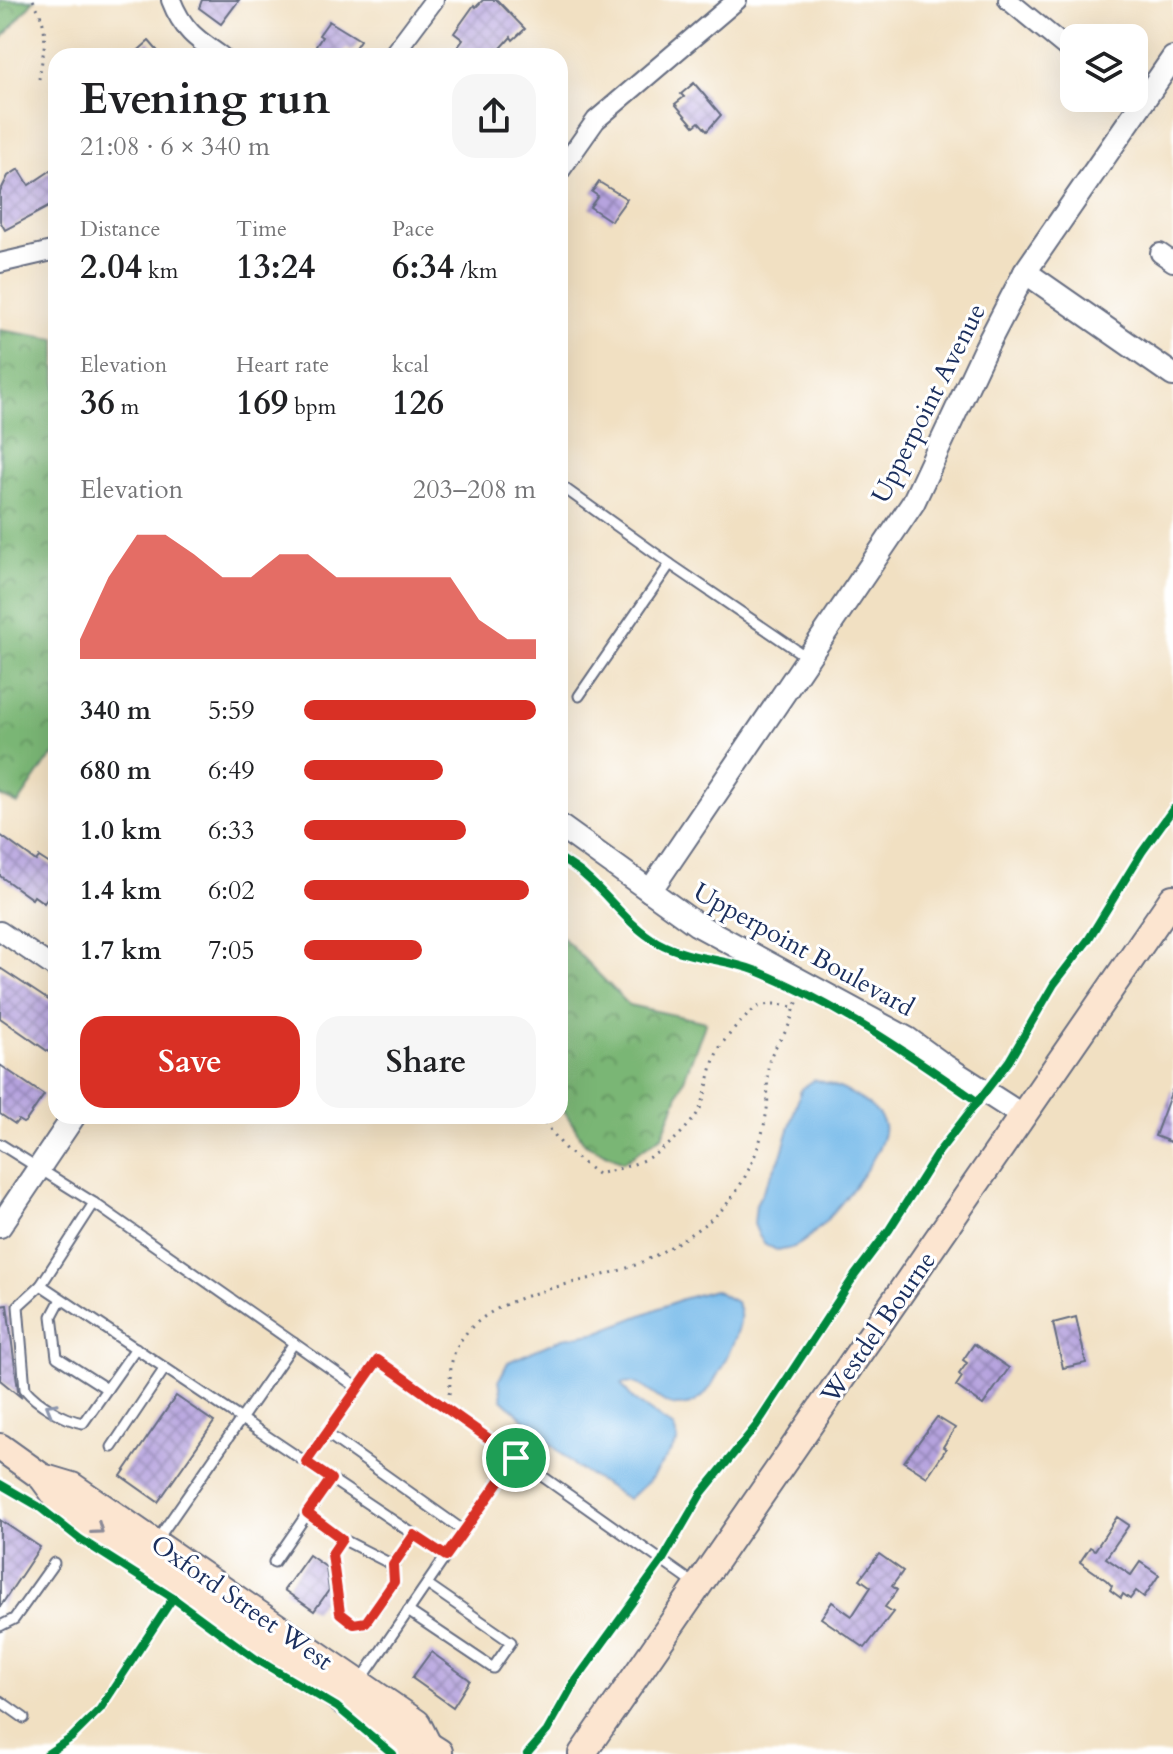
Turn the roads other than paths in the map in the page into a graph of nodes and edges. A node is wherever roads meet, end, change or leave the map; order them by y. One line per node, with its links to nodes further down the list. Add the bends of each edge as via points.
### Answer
1 (171, 0): 6 (street, via 180,22)
2 (434, 0): 7 (street)
3 (737, 0): 11 (street, via 596,120)
4 (1008, 0): 5 (street)
5 (1060, 43)
6 (209, 48)
7 (398, 48)
8 (1173, 58): 9 (street, Upperpoint Avenue)
9 (1148, 86)
10 (1127, 112): 14 (street, Upperpoint Avenue)
11 (568, 160)
12 (48, 252): 13 (street)
13 (0, 263)
14 (1025, 272): 15 (street); 18 (street, Upperpoint Avenue, via 913,503)
15 (1173, 375)
16 (568, 491): 17 (lane)
17 (670, 564): 18 (lane); 19 (lane)
18 (808, 658): 21 (street, Upperpoint Avenue)
19 (579, 696)
20 (568, 832): 21 (street, Upperpoint Boulevard)
21 (650, 891): 25 (street, Upperpoint Boulevard, via 696,924 908,1039)
22 (1173, 898): 25 (main road, Westdel Bourne)
23 (0, 931): 24 (street)
24 (48, 964)
25 (1023, 1116): 56 (main road, Westdel Bourne)
26 (68, 1124): 28 (street)
27 (0, 1144): 28 (lane)
28 (38, 1168): 29 (lane); 30 (street)
29 (94, 1203): 31 (lane); 33 (lane)
30 (0, 1226)
31 (41, 1285): 32 (lane); 37 (lane, one-way to 31, via 83,1423 25,1389 18,1306)
32 (61, 1299): 34 (lane); 37 (lane, via 52,1316 57,1357)
33 (294, 1343): 36 (lane); 38 (lane)
34 (136, 1348): 35 (lane); 37 (lane)
35 (165, 1368): 38 (lane); 41 (lane)
36 (358, 1388): 39 (lane); 42 (lane, via 378,1360)
37 (107, 1389)
38 (240, 1418): 43 (lane); 50 (lane)
39 (326, 1433): 43 (lane); 47 (lane)
40 (0, 1447): 44 (main road, Oxford Street West)
41 (112, 1447)
42 (516, 1458): 47 (lane); 56 (lane)
43 (306, 1462): 45 (lane)
44 (42, 1477): 50 (main road, Oxford Street West, via 72,1486); 62 (main road, Oxford Street West, one-way to 62, via 61,1503 402,1743)
45 (331, 1479): 46 (lane); 48 (lane)
46 (307, 1513): 49 (lane); 52 (lane)
47 (464, 1531): 51 (lane)
48 (414, 1535): 51 (lane); 54 (lane)
49 (342, 1539): 54 (lane); 54 (lane, via 332,1554 340,1613 354,1624 366,1622 394,1582)
50 (156, 1543): 59 (main road, Oxford Street West)
51 (446, 1556): 55 (lane)
52 (274, 1562)
53 (54, 1563): 58 (lane, via 14,1619)
54 (393, 1565)
55 (427, 1584): 57 (lane); 57 (lane, via 459,1611 511,1642 493,1668 461,1640)
56 (699, 1587): 63 (main road, Westdel Bourne)
57 (408, 1611): 59 (lane)
58 (0, 1626)
59 (359, 1683): 62 (main road, Oxford Street West, via 417,1723)
60 (0, 1701): 61 (lane)
61 (24, 1718)
62 (435, 1749)
63 (582, 1754)

